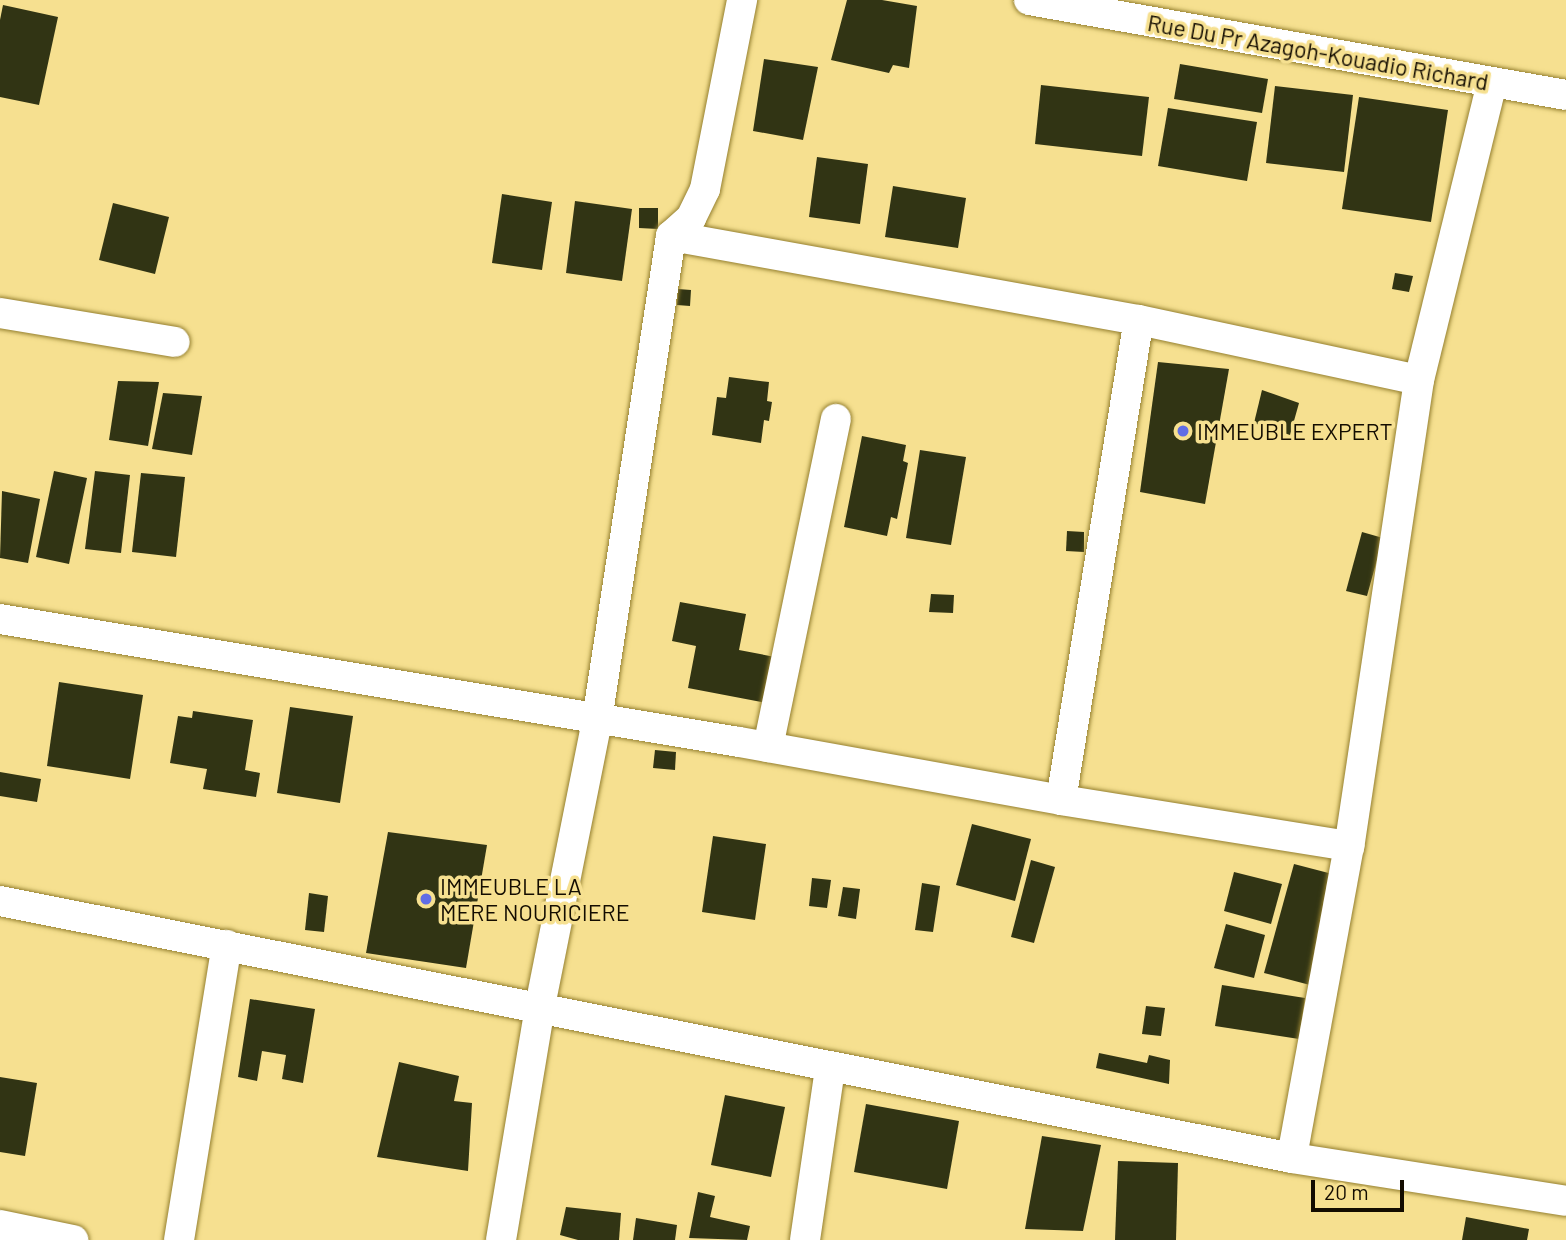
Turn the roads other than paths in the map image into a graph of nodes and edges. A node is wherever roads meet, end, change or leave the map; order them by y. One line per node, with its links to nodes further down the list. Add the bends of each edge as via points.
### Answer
1 (742, 0): 5 (street, via 705,189 691,218)
2 (1029, 0): 3 (street, Rue Du Pr Azagoh-Kouadio Richard)
3 (1492, 83): 4 (street, Rue Du Pr Azagoh-Kouadio Richard); 9 (street)
4 (1566, 95)
5 (671, 236): 7 (street); 12 (street)
6 (0, 313): 8 (street)
7 (1139, 320): 9 (street); 14 (street)
8 (175, 342)
9 (1419, 380): 15 (street)
10 (836, 419): 13 (street)
11 (0, 618): 12 (street)
12 (597, 720): 13 (street); 18 (street)
13 (768, 747): 14 (street)
14 (1061, 800): 15 (street)
15 (1349, 846): 20 (street)
16 (0, 901): 17 (street)
17 (227, 945): 18 (street); 24 (street)
18 (540, 1006): 19 (street); 25 (street)
19 (830, 1068): 20 (street); 26 (street)
20 (1292, 1158): 21 (street)
21 (1566, 1201)
22 (0, 1225): 23 (street)
23 (73, 1240)
24 (179, 1240)
25 (501, 1240)
26 (805, 1240)

